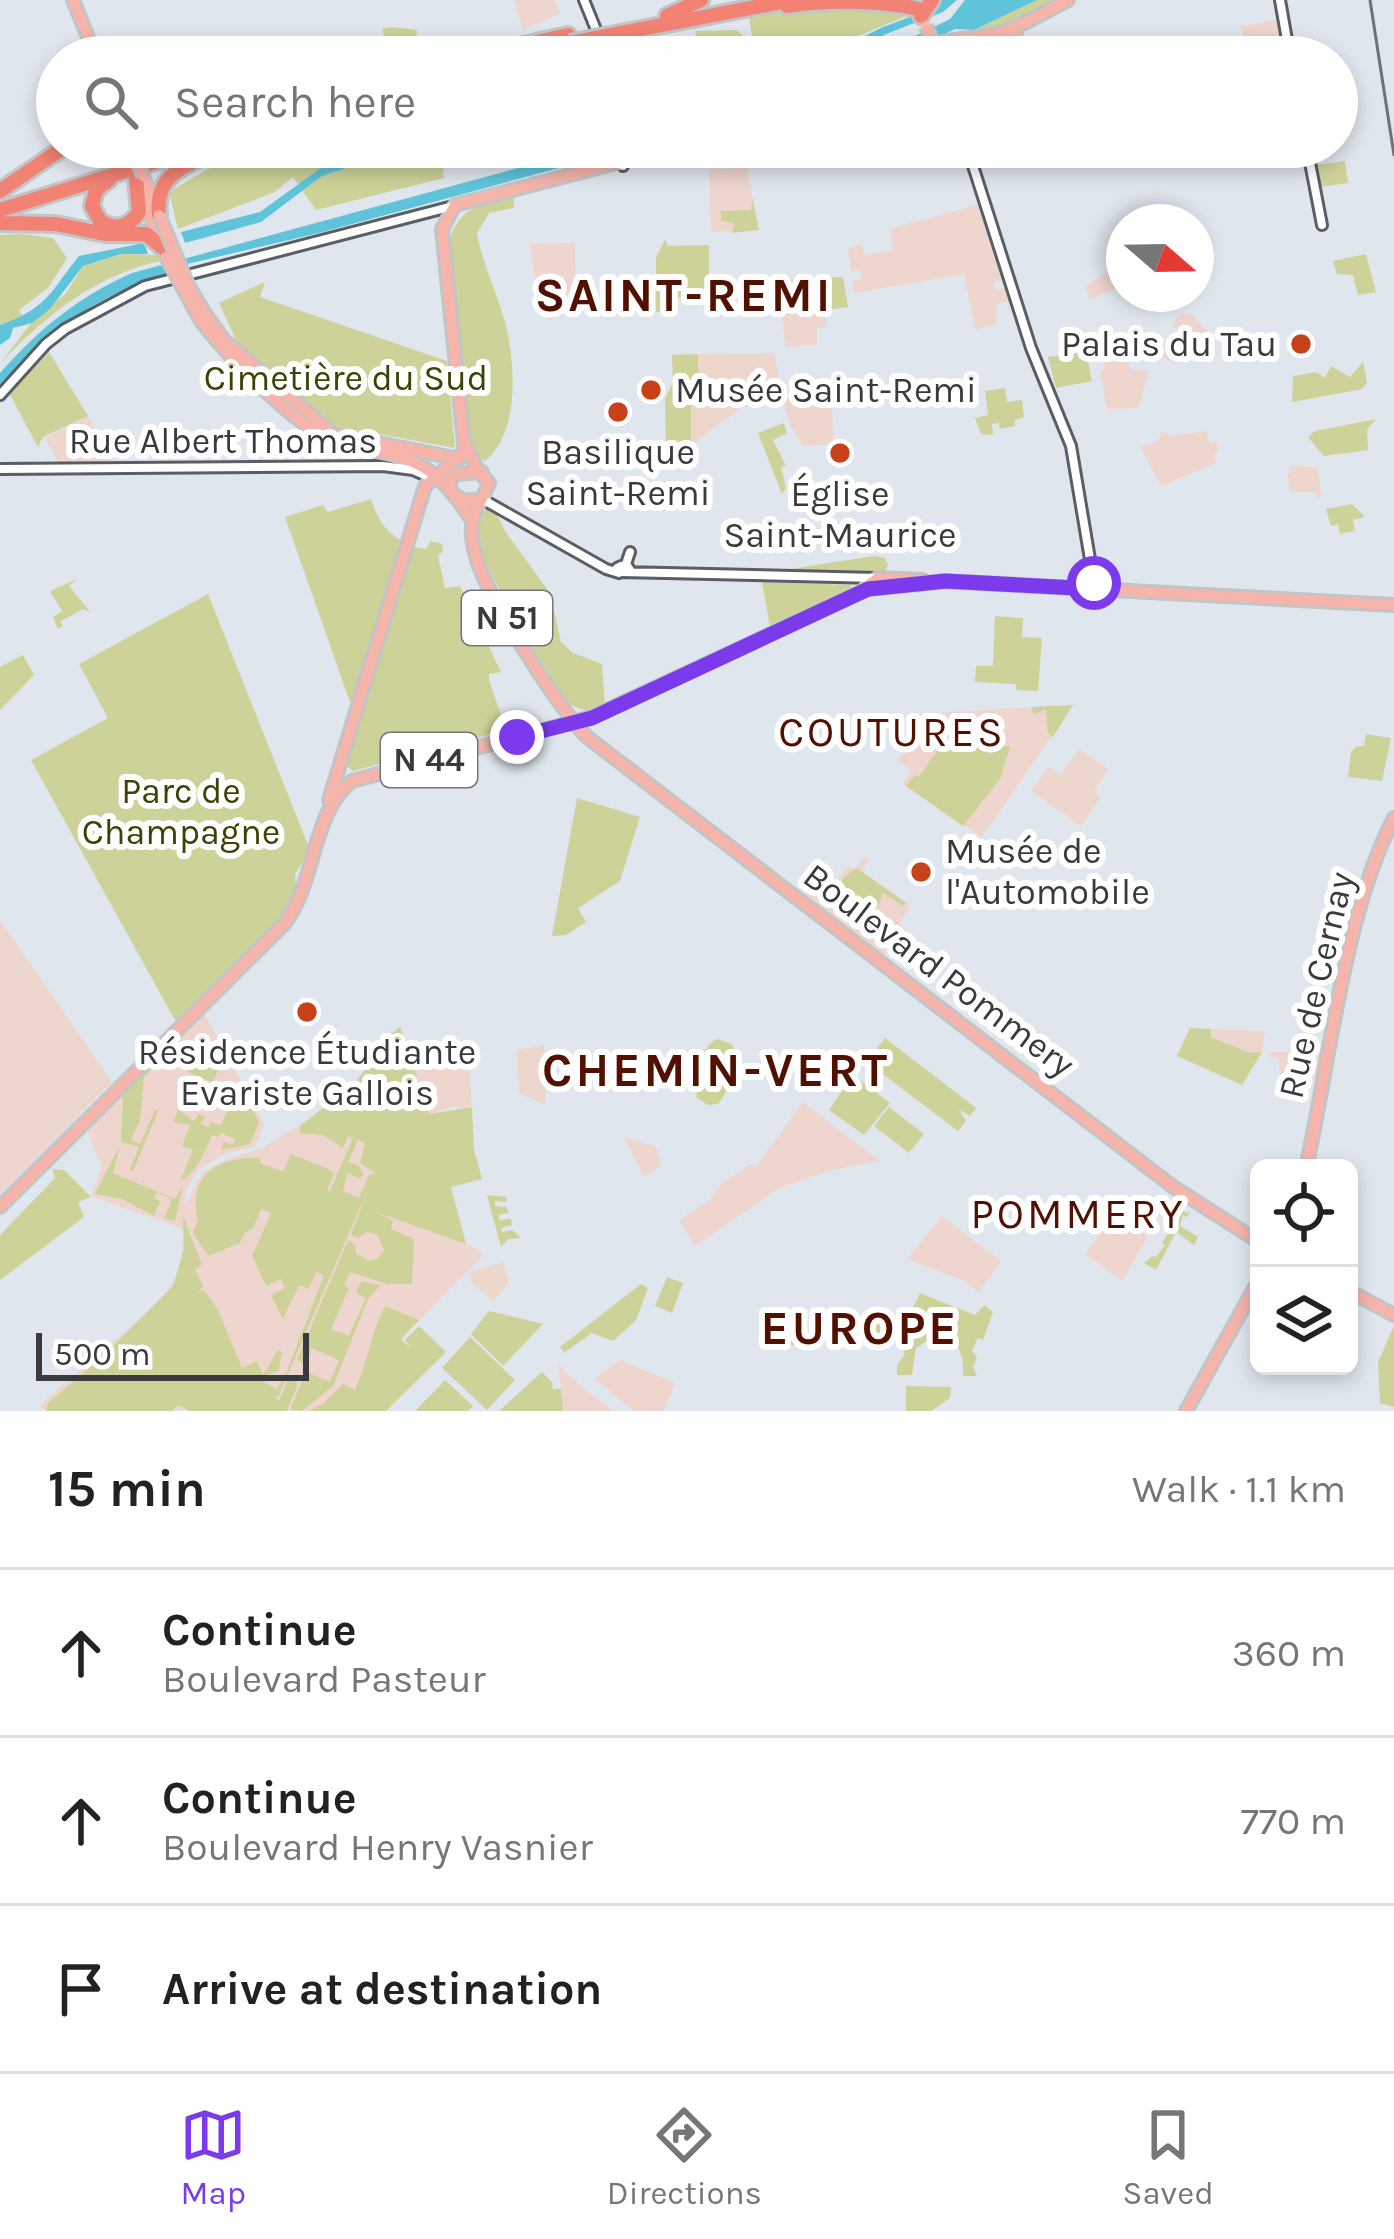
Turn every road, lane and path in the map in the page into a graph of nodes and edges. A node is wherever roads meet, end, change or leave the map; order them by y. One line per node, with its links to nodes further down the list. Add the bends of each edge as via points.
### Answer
1 (72, 0): 12 (main road); 13 (main road)
2 (584, 0): 15 (street)
3 (701, 0): 10 (highway)
4 (792, 0): 8 (highway)
5 (1068, 0): 16 (main road)
6 (1082, 0): 17 (main road)
7 (1280, 0): 18 (street)
8 (754, 3): 9 (highway); 10 (highway); 11 (highway)
9 (919, 11)
10 (667, 16): 11 (highway)
11 (615, 30): 14 (highway, bridge)
12 (85, 36)
13 (87, 36)
14 (584, 36)
15 (599, 36)
16 (999, 36)
17 (1002, 36)
18 (1286, 36)
19 (36, 166): 28 (highway)
20 (111, 168): 31 (highway)
21 (132, 168): 27 (main road, bridge)
22 (152, 168): 27 (highway)
23 (185, 168): 33 (highway, via 164,180)
24 (587, 168): 29 (main road)
25 (974, 168): 54 (street, via 1071,446)
26 (1311, 168): 35 (street)
27 (133, 176): 31 (highway); 33 (main road)
28 (0, 191)
29 (469, 202): 30 (main road); 38 (main road)
30 (455, 205): 32 (street); 36 (main road)
31 (0, 206)
32 (433, 211): 36 (main road); 41 (street, via 145,286 65,329)
33 (154, 220): 37 (highway); 39 (main road); 40 (main road, bridge)
34 (0, 223): 37 (highway)
35 (1322, 224)
36 (442, 229): 38 (main road)
37 (124, 234): 39 (highway, via 146,234)
38 (445, 244): 42 (main road)
39 (165, 252): 40 (main road, bridge)
40 (202, 317): 42 (main road, via 333,434); 45 (main road, via 228,354 318,434 411,459)
41 (0, 395)
42 (458, 460): 44 (main road); 44 (main road); 45 (main road); 45 (main road, via 450,480)
43 (0, 469): 45 (street, Rue Albert Thomas, via 383,466)
44 (479, 470): 46 (main road, via 489,486)
45 (440, 482): 46 (main road, via 464,501); 47 (main road, N 51); 57 (main road, via 424,486)
46 (482, 499): 47 (main road); 49 (street)
47 (471, 519): 56 (main road, N 51, via 482,569)
48 (630, 552): 49 (street)
49 (622, 570): 50 (street)
50 (852, 578): 51 (street); 53 (street)
51 (878, 578): 52 (main road); 53 (main road, N 44)
52 (946, 581): 53 (main road, N 44); 54 (main road)
53 (867, 588): 56 (main road, N 44)
54 (1095, 589): 55 (main road)
55 (1394, 605)
56 (574, 724): 57 (main road, N 44); 61 (main road, Boulevard Pommery / N 51, via 1172,1186)
57 (338, 786): 60 (main road, N 44, via 295,904 273,932); 60 (main road, N 44, via 302,894 279,930)
58 (1394, 818): 59 (main road, Rue de Cernay, via 1355,931)
59 (1308, 1159)
60 (0, 1203)
61 (1250, 1236)
62 (1250, 1296): 65 (main road)
63 (1358, 1296): 64 (main road)
64 (1394, 1315)
65 (1186, 1411)

